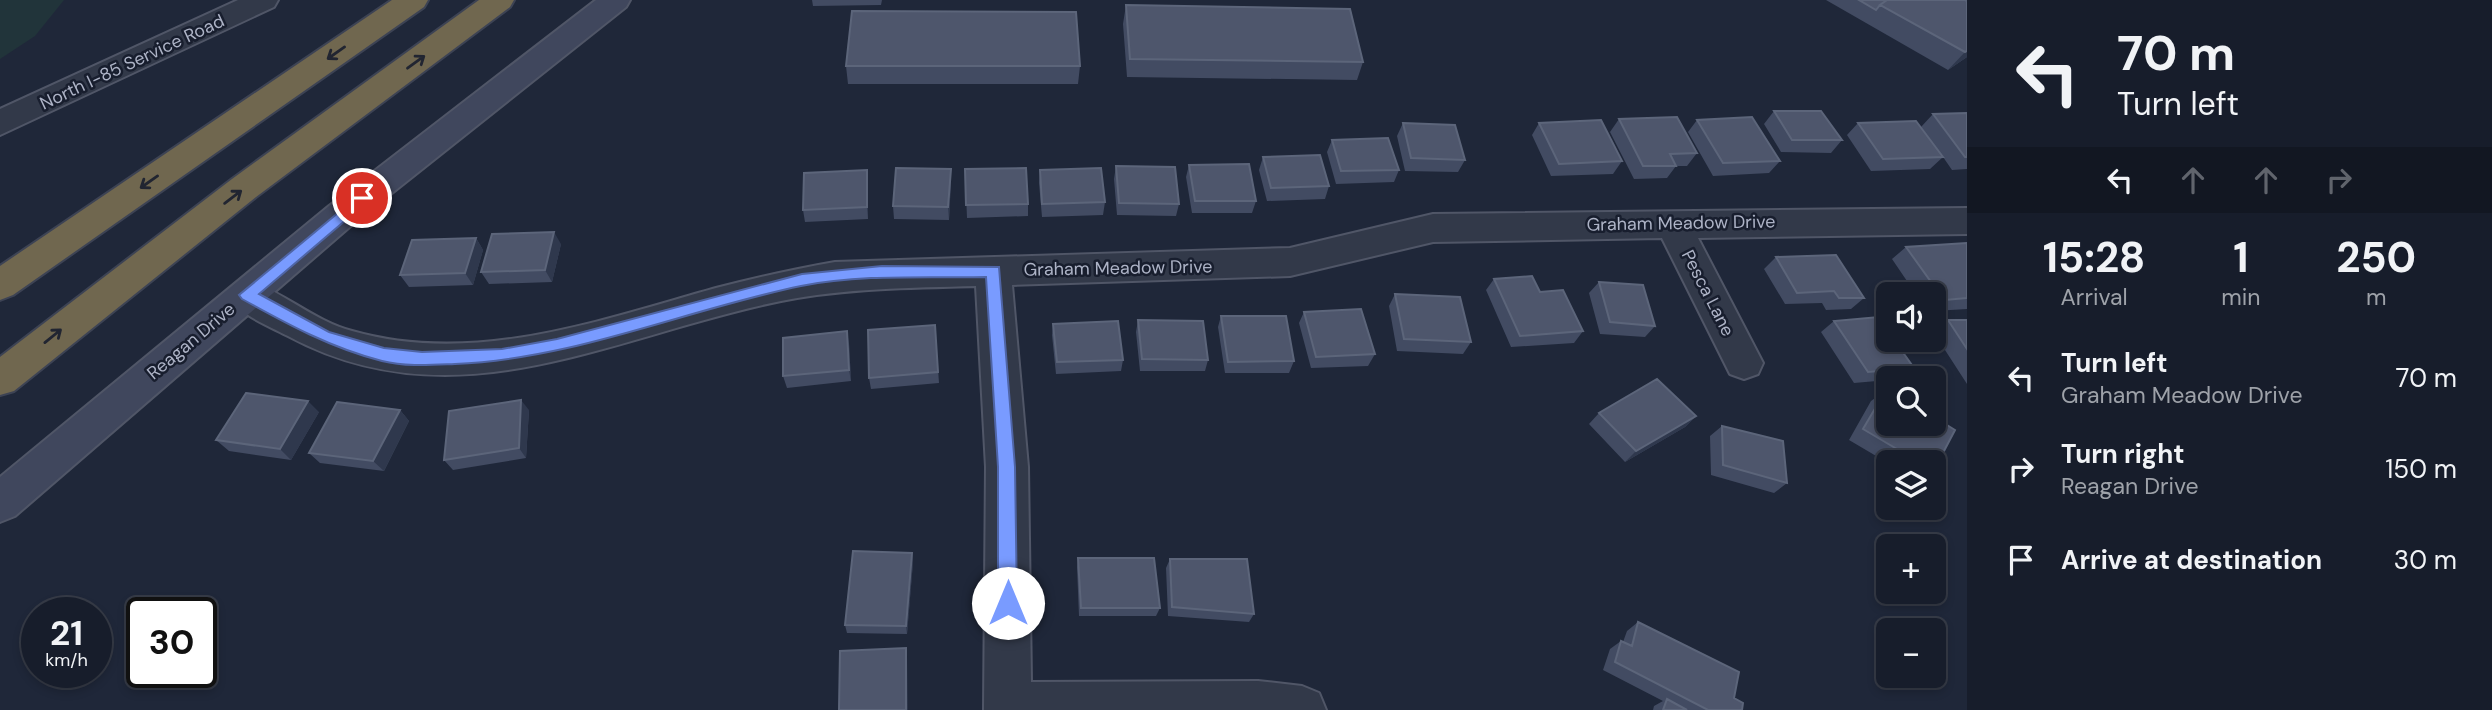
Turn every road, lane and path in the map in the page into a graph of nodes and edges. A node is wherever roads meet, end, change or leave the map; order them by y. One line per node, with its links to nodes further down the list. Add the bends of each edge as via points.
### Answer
1 (263, 0): 5 (street, North I-85 Service Road)
2 (413, 0): 9 (highway, one-way to 9)
3 (499, 0): 12 (highway, one-way to 3, via 244,188)
4 (615, 0): 10 (street, Reagan Drive, via 455,123)
5 (0, 123)
6 (1967, 221): 7 (street, Graham Meadow Drive)
7 (1672, 223): 8 (street, Graham Meadow Drive, via 1433,228 1290,262); 11 (street, Pesca Lane)
8 (993, 271): 10 (street, Graham Meadow Drive, via 882,272 802,280 535,351 465,359 422,359 351,347); 14 (street, via 1007,467)
9 (0, 285)
10 (247, 295): 13 (street, Reagan Drive)
11 (1744, 363)
12 (0, 379)
13 (0, 503)
14 (1008, 708): 15 (street, via 1258,704)
15 (1302, 710)

